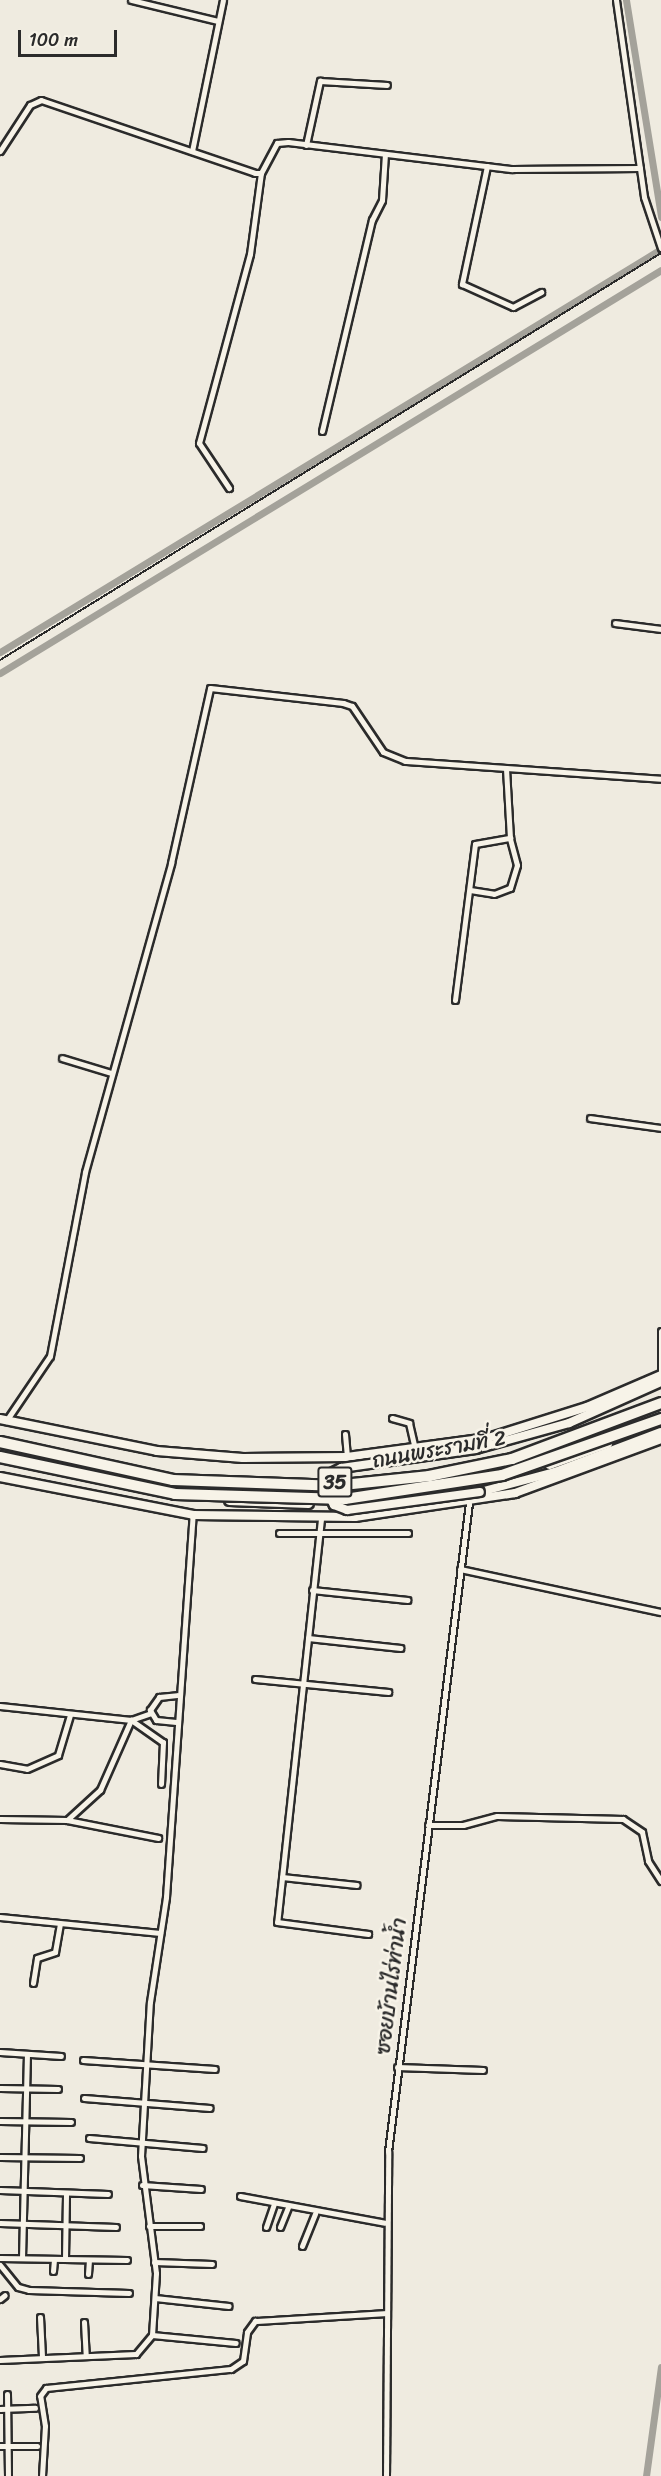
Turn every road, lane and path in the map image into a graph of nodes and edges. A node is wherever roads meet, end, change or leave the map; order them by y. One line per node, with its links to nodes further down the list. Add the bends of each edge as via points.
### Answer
1 (131, 0): 4 (street)
2 (223, 0): 4 (street)
3 (616, 0): 11 (street)
4 (218, 21): 7 (street)
5 (387, 85): 6 (street, via 320,81)
6 (307, 139): 9 (street); 12 (street, via 277,143)
7 (193, 146): 8 (street, via 41,100 30,105); 12 (street)
8 (0, 152)
9 (385, 154): 10 (street); 15 (street, via 382,200 372,220)
10 (487, 166): 11 (street); 14 (street, via 462,284 513,307)
11 (640, 168): 13 (street)
12 (261, 173): 16 (street, via 250,254 199,443)
13 (661, 248)
14 (541, 292)
15 (322, 431)
16 (229, 488)
17 (615, 624): 18 (street)
18 (661, 629)
19 (507, 768): 20 (street); 21 (street); 25 (street, via 399,760 371,740 351,706 210,688 171,863)
20 (661, 779)
21 (510, 838): 22 (street, via 475,844); 22 (street, via 517,865 510,888 494,894)
22 (470, 890): 23 (street)
23 (455, 1000)
24 (62, 1058): 25 (street)
25 (111, 1072): 35 (street, via 85,1172 50,1356)
26 (590, 1118): 27 (street)
27 (661, 1128)
28 (661, 1331): 29 (street)
29 (661, 1375): 40 (main road, ถนนพระรามที่ 2 / 35, via 520,1429)
30 (661, 1382): 36 (main road, bridge, via 568,1423 476,1449 341,1468 331,1473 326,1490 334,1505 347,1510 480,1492 555,1472)
31 (661, 1397): 38 (highway, ถนนพระรามที่ 2 / 35, via 524,1452 355,1481 282,1484 183,1477)
32 (661, 1403): 38 (highway, bridge, via 512,1459 429,1476 333,1486 173,1480)
33 (392, 1418): 40 (street, via 409,1423)
34 (661, 1419): 42 (highway, bridge, via 502,1475 345,1499 175,1494)
35 (3, 1420): 41 (main road, ถนนพระรามที่ 2 / 35, via 157,1451 243,1458)
36 (661, 1432)
37 (345, 1434): 41 (street)
38 (1, 1439)
39 (661, 1439): 44 (main road, 35, via 560,1479)
40 (415, 1448): 41 (main road, ถนนพระรามที่ 2 / 35)
41 (347, 1457)
42 (0, 1458)
43 (0, 1477): 45 (main road, 35)
44 (469, 1503): 46 (main road, 35); 50 (street, ซอยบ้านไร่ท่าน้ำ)
45 (193, 1515): 46 (main road, 35); 59 (street)
46 (321, 1519): 49 (street)
47 (279, 1533): 49 (street)
48 (408, 1533): 49 (street)
49 (319, 1534): 51 (street)
50 (460, 1569): 53 (street); 69 (street, ซอยบ้านไร่ท่าน้ำ)
51 (312, 1590): 52 (street); 54 (street)
52 (407, 1600)
53 (661, 1612)
54 (308, 1638): 55 (street); 57 (street)
55 (400, 1648)
56 (255, 1679): 57 (street)
57 (303, 1684): 58 (street); 71 (street)
58 (388, 1692)
59 (177, 1695): 61 (street, via 159,1697); 64 (street)
60 (0, 1706): 62 (street)
61 (151, 1713): 63 (street); 64 (street, via 161,1722)
62 (70, 1715): 63 (street); 65 (street, via 58,1755 27,1769)
63 (131, 1720): 66 (street, via 163,1742); 68 (street, via 100,1790)
64 (176, 1722): 76 (street)
65 (0, 1764)
66 (161, 1784)
67 (0, 1819): 68 (street)
68 (67, 1820): 70 (street)
69 (428, 1825): 72 (street, via 463,1825 497,1816 623,1819 642,1832 648,1861); 84 (street, ซอยบ้านไร่ท่าน้ำ)
70 (158, 1838)
71 (282, 1877): 73 (street); 77 (street, via 279,1924)
72 (661, 1881)
73 (357, 1885)
74 (0, 1917): 75 (street)
75 (60, 1924): 76 (street); 78 (street, via 55,1952 37,1958)
76 (160, 1934): 83 (street)
77 (368, 1934)
78 (33, 1983)
79 (0, 2052): 80 (street)
80 (27, 2054): 81 (street); 88 (street)
81 (61, 2056)
82 (83, 2060): 83 (street)
83 (147, 2065): 85 (street); 91 (street)
84 (397, 2067): 86 (street); 114 (street, ซอยบ้านไร่ท่าน้ำ)
85 (215, 2069)
86 (483, 2070)
87 (0, 2088): 88 (street)
88 (24, 2088): 89 (street); 94 (street)
89 (58, 2089)
90 (84, 2098): 91 (street)
91 (146, 2103): 92 (street); 97 (street)
92 (210, 2108)
93 (0, 2121): 94 (street)
94 (25, 2121): 95 (street); 100 (street)
95 (71, 2122)
96 (89, 2138): 97 (street)
97 (142, 2143): 98 (street); 102 (street)
98 (203, 2148)
99 (0, 2157): 100 (street)
100 (24, 2157): 101 (street); 105 (street)
101 (80, 2158)
102 (142, 2186): 103 (street); 116 (street)
103 (201, 2189)
104 (0, 2190): 105 (street)
105 (22, 2191): 106 (street); 113 (street)
106 (66, 2193): 107 (street); 115 (street)
107 (108, 2194)
108 (240, 2196): 109 (street)
109 (274, 2204): 110 (street); 119 (street)
110 (288, 2207): 111 (street); 120 (street)
111 (315, 2213): 114 (street); 121 (street)
112 (0, 2223): 113 (street)
113 (21, 2223): 115 (street); 123 (street)
114 (385, 2223): 136 (street, ซอยบ้านไร่ท่าน้ำ)
115 (65, 2225): 118 (street); 125 (street)
116 (149, 2226): 117 (street); 128 (street)
117 (200, 2226)
118 (116, 2227)
119 (266, 2227)
120 (280, 2227)
121 (302, 2247)
122 (0, 2258): 123 (street)
123 (22, 2258): 124 (street)
124 (54, 2259): 125 (street); 131 (street)
125 (65, 2259): 126 (street)
126 (89, 2260): 127 (street); 132 (street)
127 (127, 2260)
128 (154, 2262): 129 (street); 134 (street)
129 (212, 2264)
130 (0, 2265): 133 (street, via 18,2287 29,2290)
131 (53, 2271)
132 (88, 2274)
133 (129, 2293)
134 (154, 2298): 135 (street); 139 (street)
135 (229, 2306)
136 (385, 2313): 151 (street, via 255,2321 247,2332 243,2361 231,2368 46,2388 40,2396 45,2426); 152 (street, ซอยบ้านไร่ท่าน้ำ)
137 (40, 2317): 142 (street)
138 (84, 2322): 141 (street)
139 (152, 2335): 140 (street); 141 (street, via 143,2351)
140 (236, 2343)
141 (86, 2355): 142 (street)
142 (42, 2357): 143 (street)
143 (0, 2360)
144 (7, 2394): 146 (street)
145 (35, 2408): 146 (street)
146 (3, 2409): 148 (street)
147 (0, 2446): 148 (street)
148 (8, 2446): 149 (street); 150 (street)
149 (37, 2446)
150 (8, 2476)
151 (42, 2476)
152 (386, 2476)

